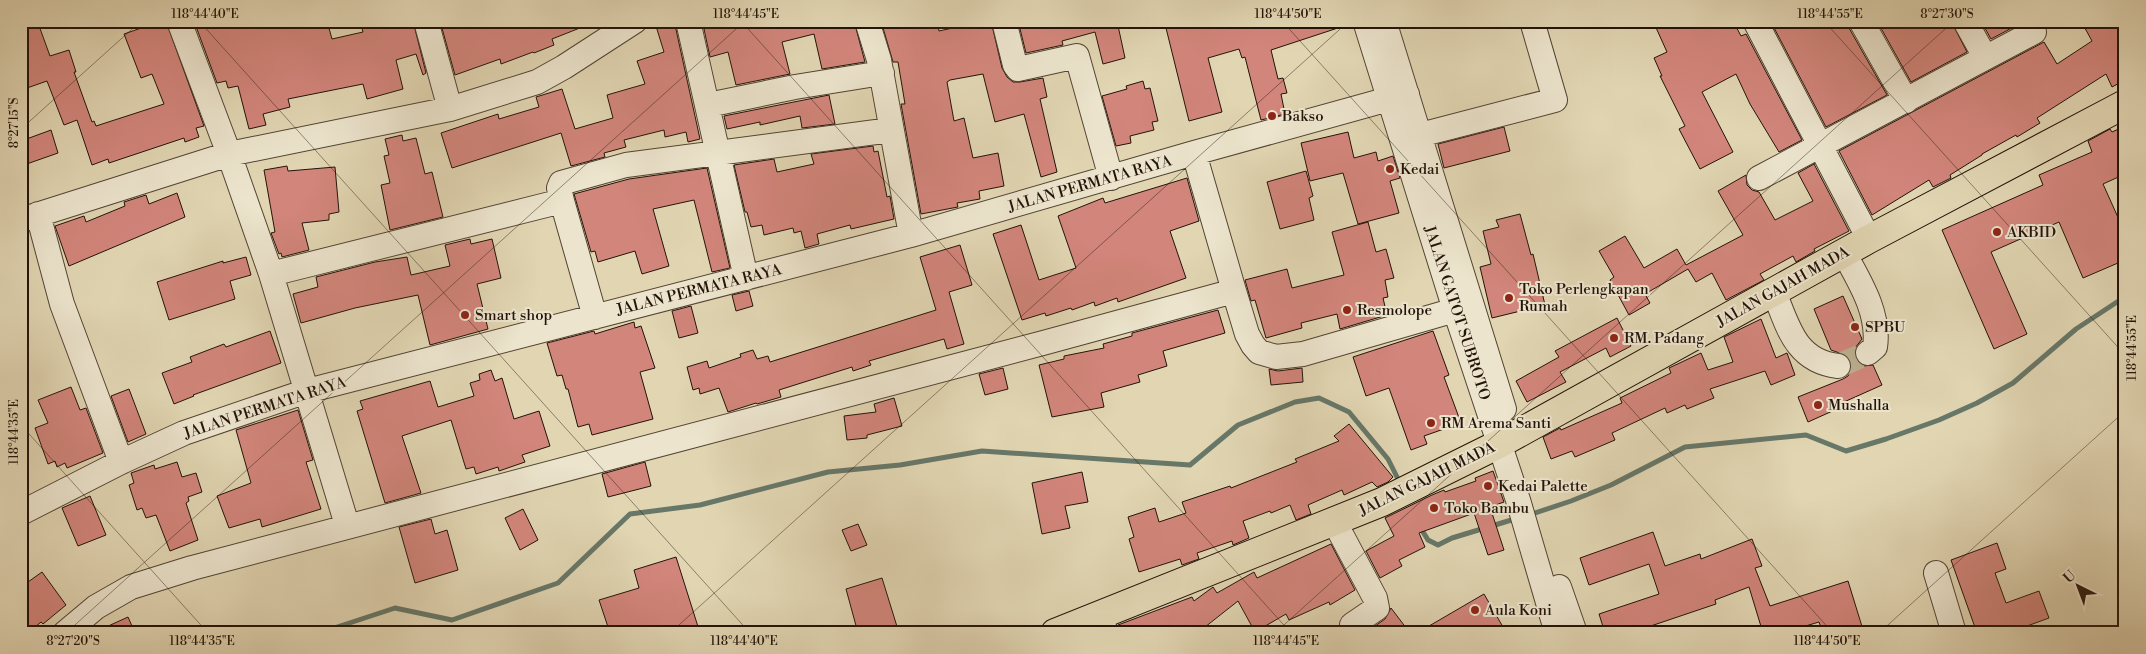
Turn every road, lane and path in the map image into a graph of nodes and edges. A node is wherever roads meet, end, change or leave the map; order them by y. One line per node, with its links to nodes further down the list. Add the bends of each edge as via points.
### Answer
1 (179, 21): 26 (street)
2 (426, 21): 20 (street)
3 (635, 21): 20 (street, via 537,82)
4 (688, 21): 19 (street)
5 (867, 21): 15 (street)
6 (1004, 21): 27 (street, via 1018,69 1077,56)
7 (1365, 21): 16 (street, JALAN GATOT SUBROTO)
8 (1384, 21): 16 (street, JALAN GATOT SUBROTO)
9 (1532, 21): 22 (street, via 1554,100)
10 (1755, 21): 23 (street)
11 (1861, 21): 17 (street)
12 (1965, 21): 14 (street)
13 (2034, 32): 14 (street)
14 (1985, 57): 17 (street)
15 (882, 73): 19 (street, via 795,86); 21 (street)
16 (1398, 96): 22 (street, JALAN GATOT SUBROTO); 25 (street, JALAN PERMATA RAYA); 38 (street, JALAN GATOT SUBROTO)
17 (1906, 101): 23 (street)
18 (2125, 104): 32 (main road, JALAN GAJAH MADA)
19 (708, 105): 24 (street)
20 (450, 110): 26 (street)
21 (891, 130): 24 (street); 31 (street)
22 (1420, 135): 43 (street, JALAN GATOT SUBROTO)
23 (1821, 145): 28 (street); 32 (street)
24 (718, 153): 29 (street, via 626,164 561,183); 35 (street)
25 (1194, 153): 27 (street, JALAN PERMATA RAYA); 36 (street)
26 (230, 154): 30 (street); 34 (street)
27 (1111, 178): 31 (street, JALAN PERMATA RAYA)
28 (1759, 178)
29 (562, 201): 34 (street); 39 (street)
30 (30, 217): 44 (street)
31 (911, 235): 35 (street, JALAN PERMATA RAYA)
32 (1869, 239): 33 (main road, JALAN GAJAH MADA)
33 (1844, 254): 37 (main road, JALAN GAJAH MADA); 40 (street, via 1858,278 1875,321 1875,347)
34 (271, 274): 42 (street)
35 (746, 278): 39 (street, JALAN PERMATA RAYA)
36 (1234, 291): 38 (street, via 1253,345 1259,352 1276,357 1303,354); 47 (street)
37 (1774, 292): 41 (street, via 1800,348 1817,361); 43 (main road, JALAN GAJAH MADA)
38 (1455, 310): 43 (street, JALAN GATOT SUBROTO)
39 (595, 317): 42 (street, JALAN PERMATA RAYA)
40 (1868, 353)
41 (1838, 366)
42 (307, 391): 44 (street, JALAN PERMATA RAYA, via 184,433); 47 (street)
43 (1506, 440): 46 (main road, JALAN GAJAH MADA, via 1382,502); 48 (street, JALAN GATOT SUBROTO)
44 (121, 462): 45 (street, JALAN PERMATA RAYA)
45 (21, 513)
46 (1334, 521): 50 (main road, JALAN GAJAH MADA); 53 (street, via 1375,598 1377,608 1352,625)
47 (347, 525): 51 (street, via 131,587 96,607)
48 (1535, 536): 54 (street, JALAN GATOT SUBROTO); 55 (street, JALAN GATOT SUBROTO)
49 (1936, 573): 56 (street)
50 (1103, 624): 52 (main road, JALAN GAJAH MADA)
51 (66, 633)
52 (1055, 633)
53 (1355, 633)
54 (1557, 633)
55 (1575, 633)
56 (1954, 633)

